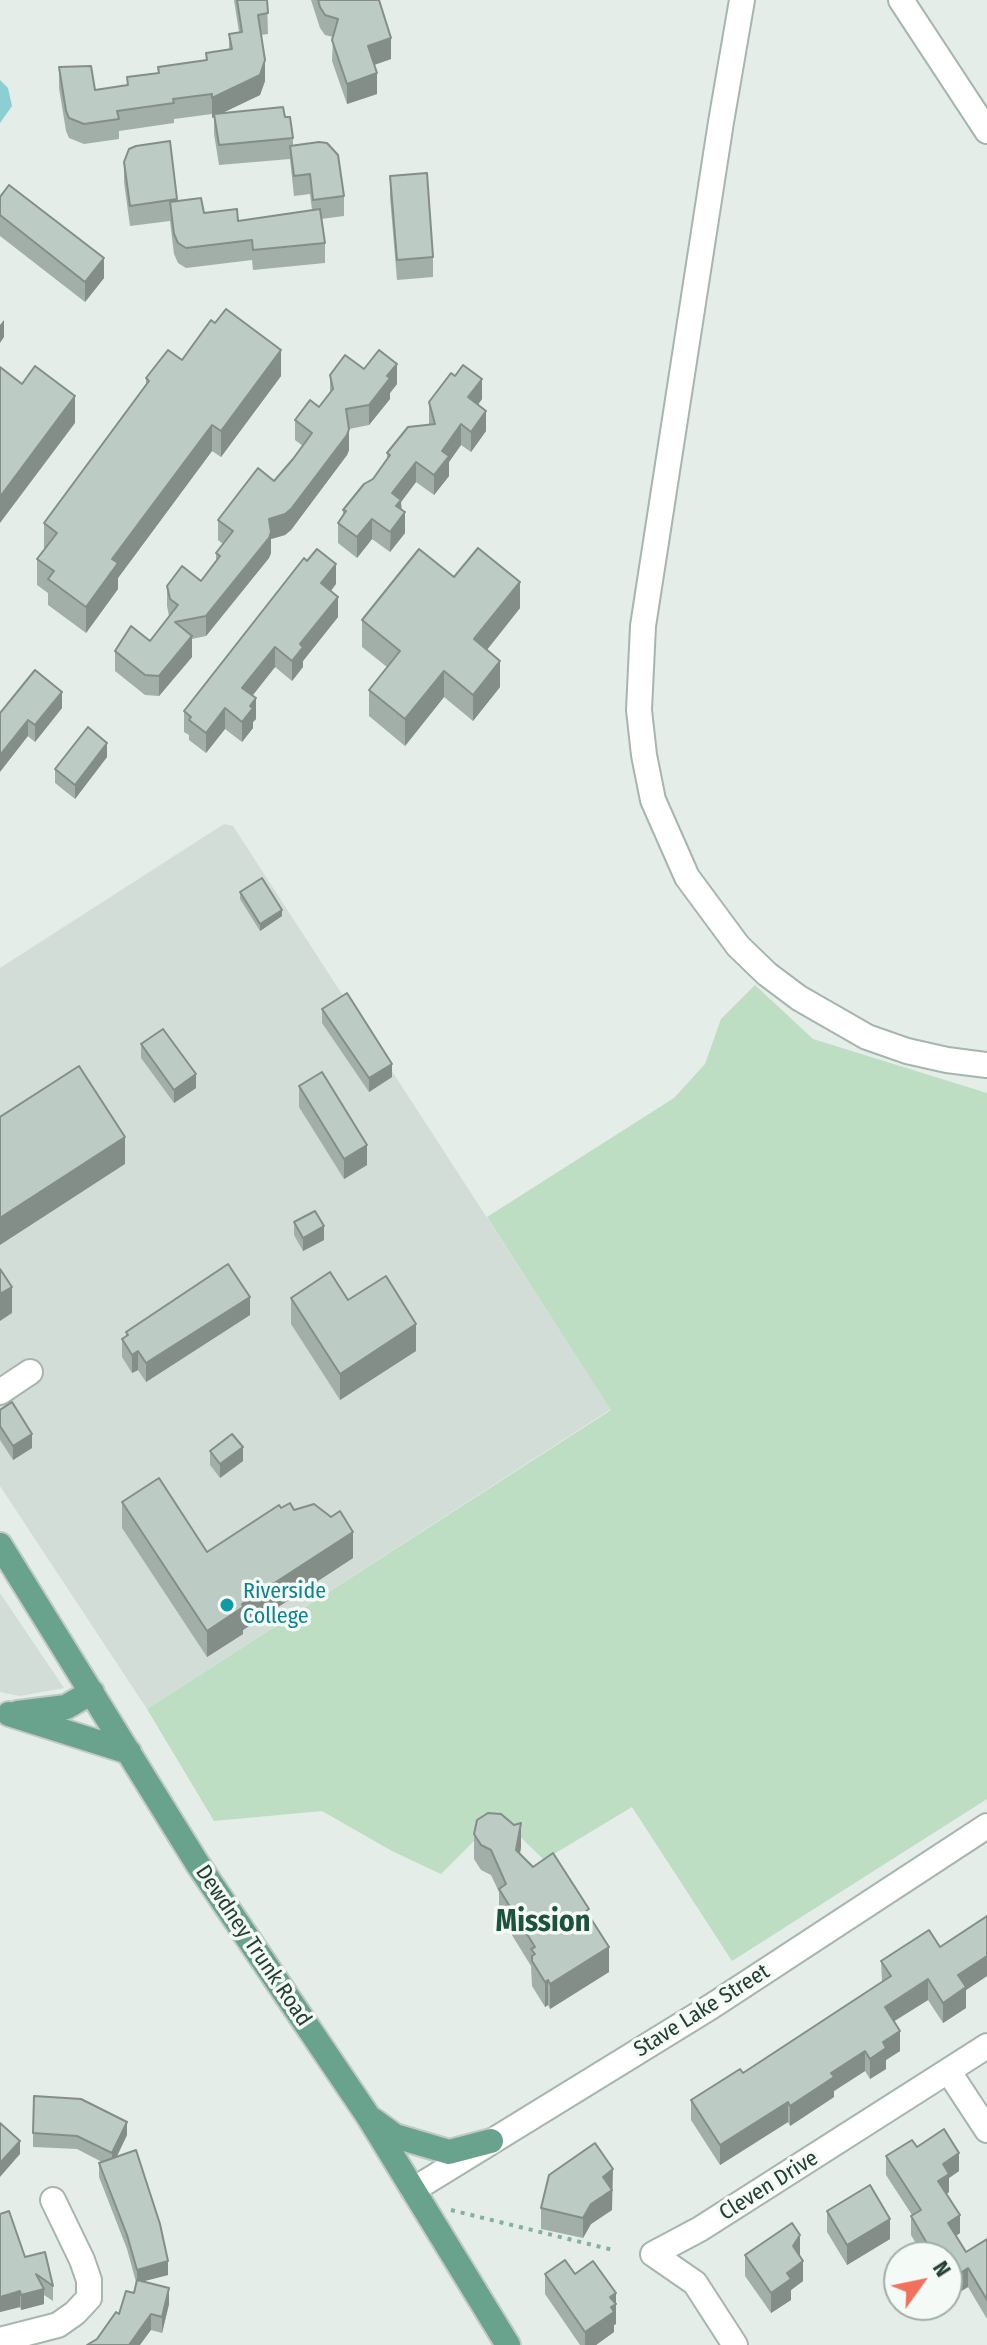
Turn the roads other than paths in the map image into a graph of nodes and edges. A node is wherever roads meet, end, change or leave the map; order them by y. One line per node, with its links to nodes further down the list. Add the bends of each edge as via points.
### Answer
1 (901, 0): 3 (street)
2 (744, 2): 4 (street, via 643,626 639,710 653,800 687,877 738,946 767,974 867,1037 907,1051)
3 (987, 131)
4 (987, 1065)
5 (30, 1372): 6 (street)
6 (0, 1392)
7 (0, 1545): 8 (main road, Dewdney Trunk Road)
8 (92, 1692): 9 (main road, via 66,1707); 10 (main road, Dewdney Trunk Road)
9 (4, 1713): 10 (main road)
10 (129, 1752): 14 (main road, Dewdney Trunk Road, via 197,1863)
11 (987, 1826): 16 (street, Stave Lake Street, via 712,2006)
12 (987, 2046): 13 (street, Cleven Drive)
13 (949, 2072): 15 (street); 21 (street, Cleven Drive, via 653,2254 695,2283)
14 (368, 2116): 16 (main road, via 395,2136 449,2152); 17 (main road, Dewdney Trunk Road)
15 (987, 2130)
16 (491, 2141): 17 (street, Stave Lake Street)
17 (413, 2190): 20 (main road, Dewdney Trunk Road)
18 (53, 2200): 19 (street, via 82,2260 89,2298 58,2325)
19 (0, 2340)
20 (508, 2345)
21 (735, 2345)

